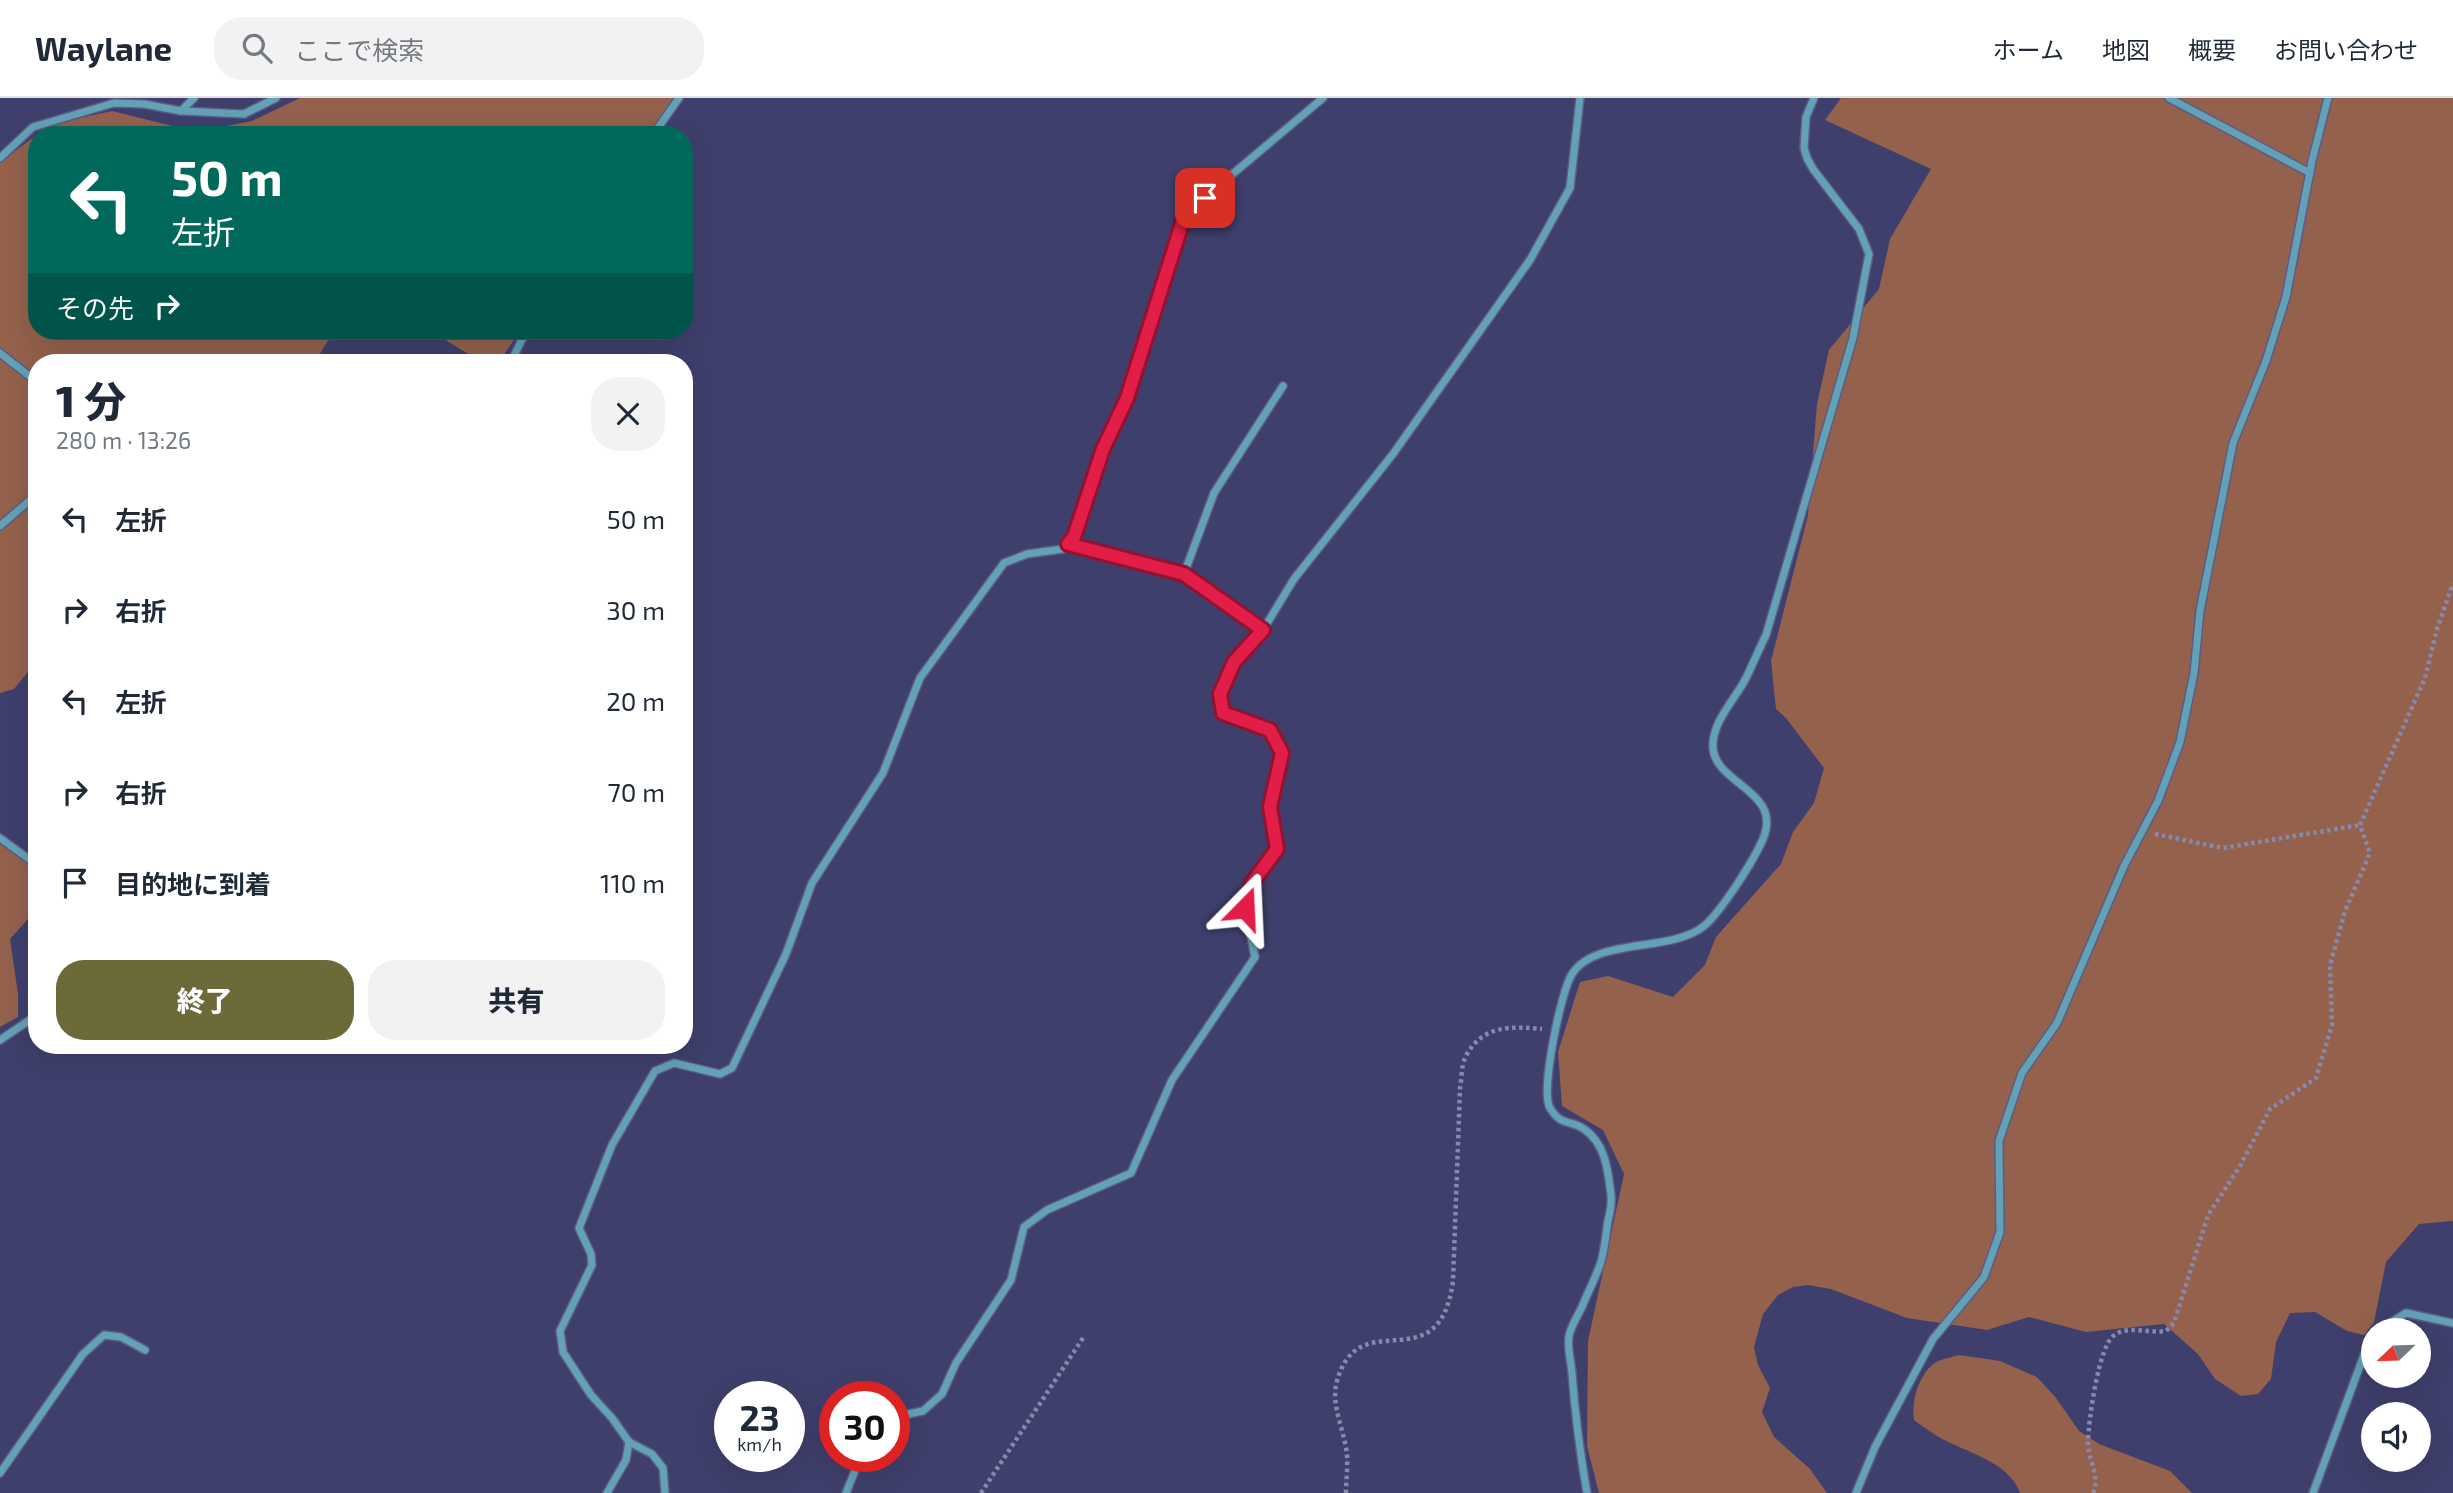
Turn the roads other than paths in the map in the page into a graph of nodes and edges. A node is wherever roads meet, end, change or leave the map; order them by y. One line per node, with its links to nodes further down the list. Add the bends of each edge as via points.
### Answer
1 (194, 98): 9 (street)
2 (276, 98): 9 (street, via 244,114)
3 (679, 98): 11 (street)
4 (1323, 98): 20 (street, via 1185,214 1127,398)
5 (1580, 98): 22 (street, via 1570,188 1530,260 1393,454 1294,579)
6 (1814, 98): 38 (street, via 1806,117 1807,158 1858,229 1869,254 1853,338 1766,635 1714,736 1717,762 1758,800 1766,824 1763,838 1736,885 1704,926 1679,937 1596,956 1580,965 1567,986 1555,1031 1547,1104 1558,1120 1584,1130 1605,1155 1612,1199 1602,1259 1569,1336 1577,1438)
7 (2169, 98): 14 (street)
8 (2328, 98): 14 (street)
9 (181, 111): 10 (street, via 114,103)
10 (36, 126)
11 (659, 126)
12 (28, 132): 13 (street)
13 (0, 158)
14 (2310, 173): 39 (street, via 2286,297 2233,443 2180,742 2056,1023 2022,1073 1999,1141 2000,1232 1984,1277 1933,1339 1875,1447)
15 (0, 353): 16 (street)
16 (28, 375)
17 (1283, 386): 21 (street, via 1214,493)
18 (28, 502): 19 (street)
19 (0, 526)
20 (1068, 544): 21 (street); 32 (street, via 1063,550 1027,554 1004,564 920,678 883,773 812,883 786,954 733,1068 720,1074 674,1063 655,1071 612,1145 579,1228 592,1265 560,1331 563,1352)
21 (1184, 574): 22 (street)
22 (1263, 630): 31 (street, via 1234,662 1220,694 1223,713 1270,730 1282,753 1270,807 1277,849 1252,883 1245,908 1255,957 1172,1080 1131,1173 1046,1210 1024,1227 1011,1280 956,1363 943,1394 923,1411)
23 (0, 838): 24 (street)
24 (28, 858)
25 (28, 1021): 26 (street)
26 (0, 1040)
27 (2397, 1318): 28 (street, via 2406,1312)
28 (2453, 1323)
29 (145, 1350): 34 (street, via 121,1337 104,1335 83,1354)
30 (2361, 1363): 40 (street)
31 (910, 1414)
32 (629, 1442): 35 (street, via 626,1460); 36 (street, via 652,1454 663,1468)
33 (855, 1472): 37 (street)
34 (0, 1473)
35 (607, 1493)
36 (665, 1493)
37 (846, 1493)
38 (1587, 1493)
39 (1856, 1493)
40 (2313, 1493)

